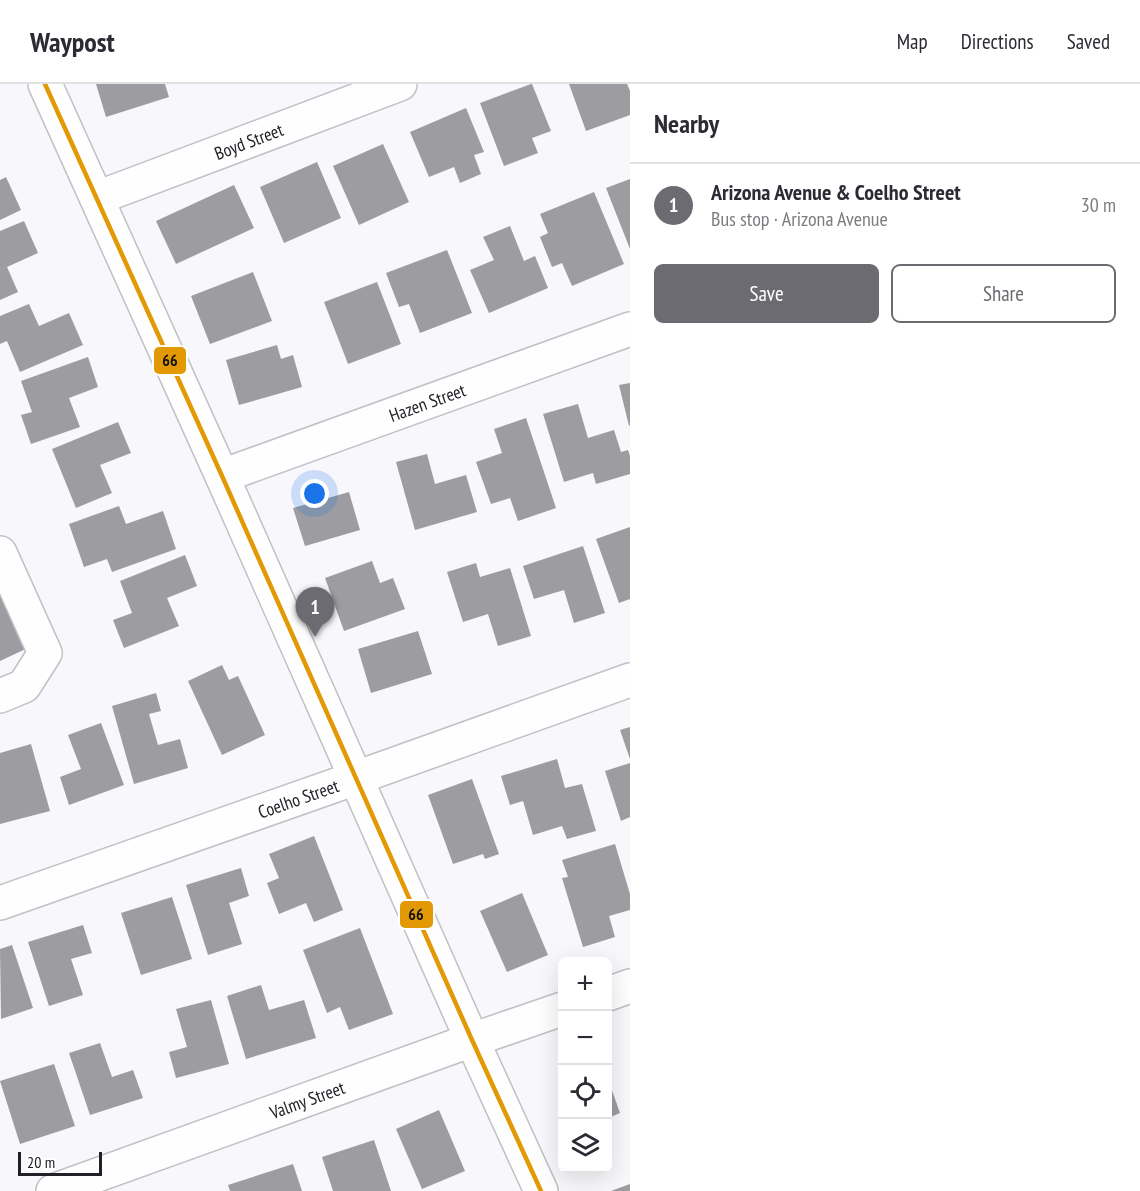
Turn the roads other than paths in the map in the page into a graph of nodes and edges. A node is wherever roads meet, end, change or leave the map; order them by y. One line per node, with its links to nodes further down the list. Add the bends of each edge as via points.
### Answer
1 (45, 84): 3 (street)
2 (400, 84): 3 (street, Boyd Street)
3 (97, 198): 5 (street)
4 (630, 329): 5 (street, Hazen Street)
5 (222, 476): 9 (street)
6 (0, 553): 8 (street, via 45,653 24,686)
7 (630, 680): 9 (street, Coelho Street)
8 (0, 696)
9 (356, 778): 10 (street, Coelho Street); 14 (street)
10 (0, 903)
11 (630, 986): 12 (street)
12 (612, 993)
13 (558, 1010): 14 (street, Valmy Street)
14 (472, 1040): 15 (street, Valmy Street); 16 (street)
15 (53, 1191)
16 (541, 1191)

